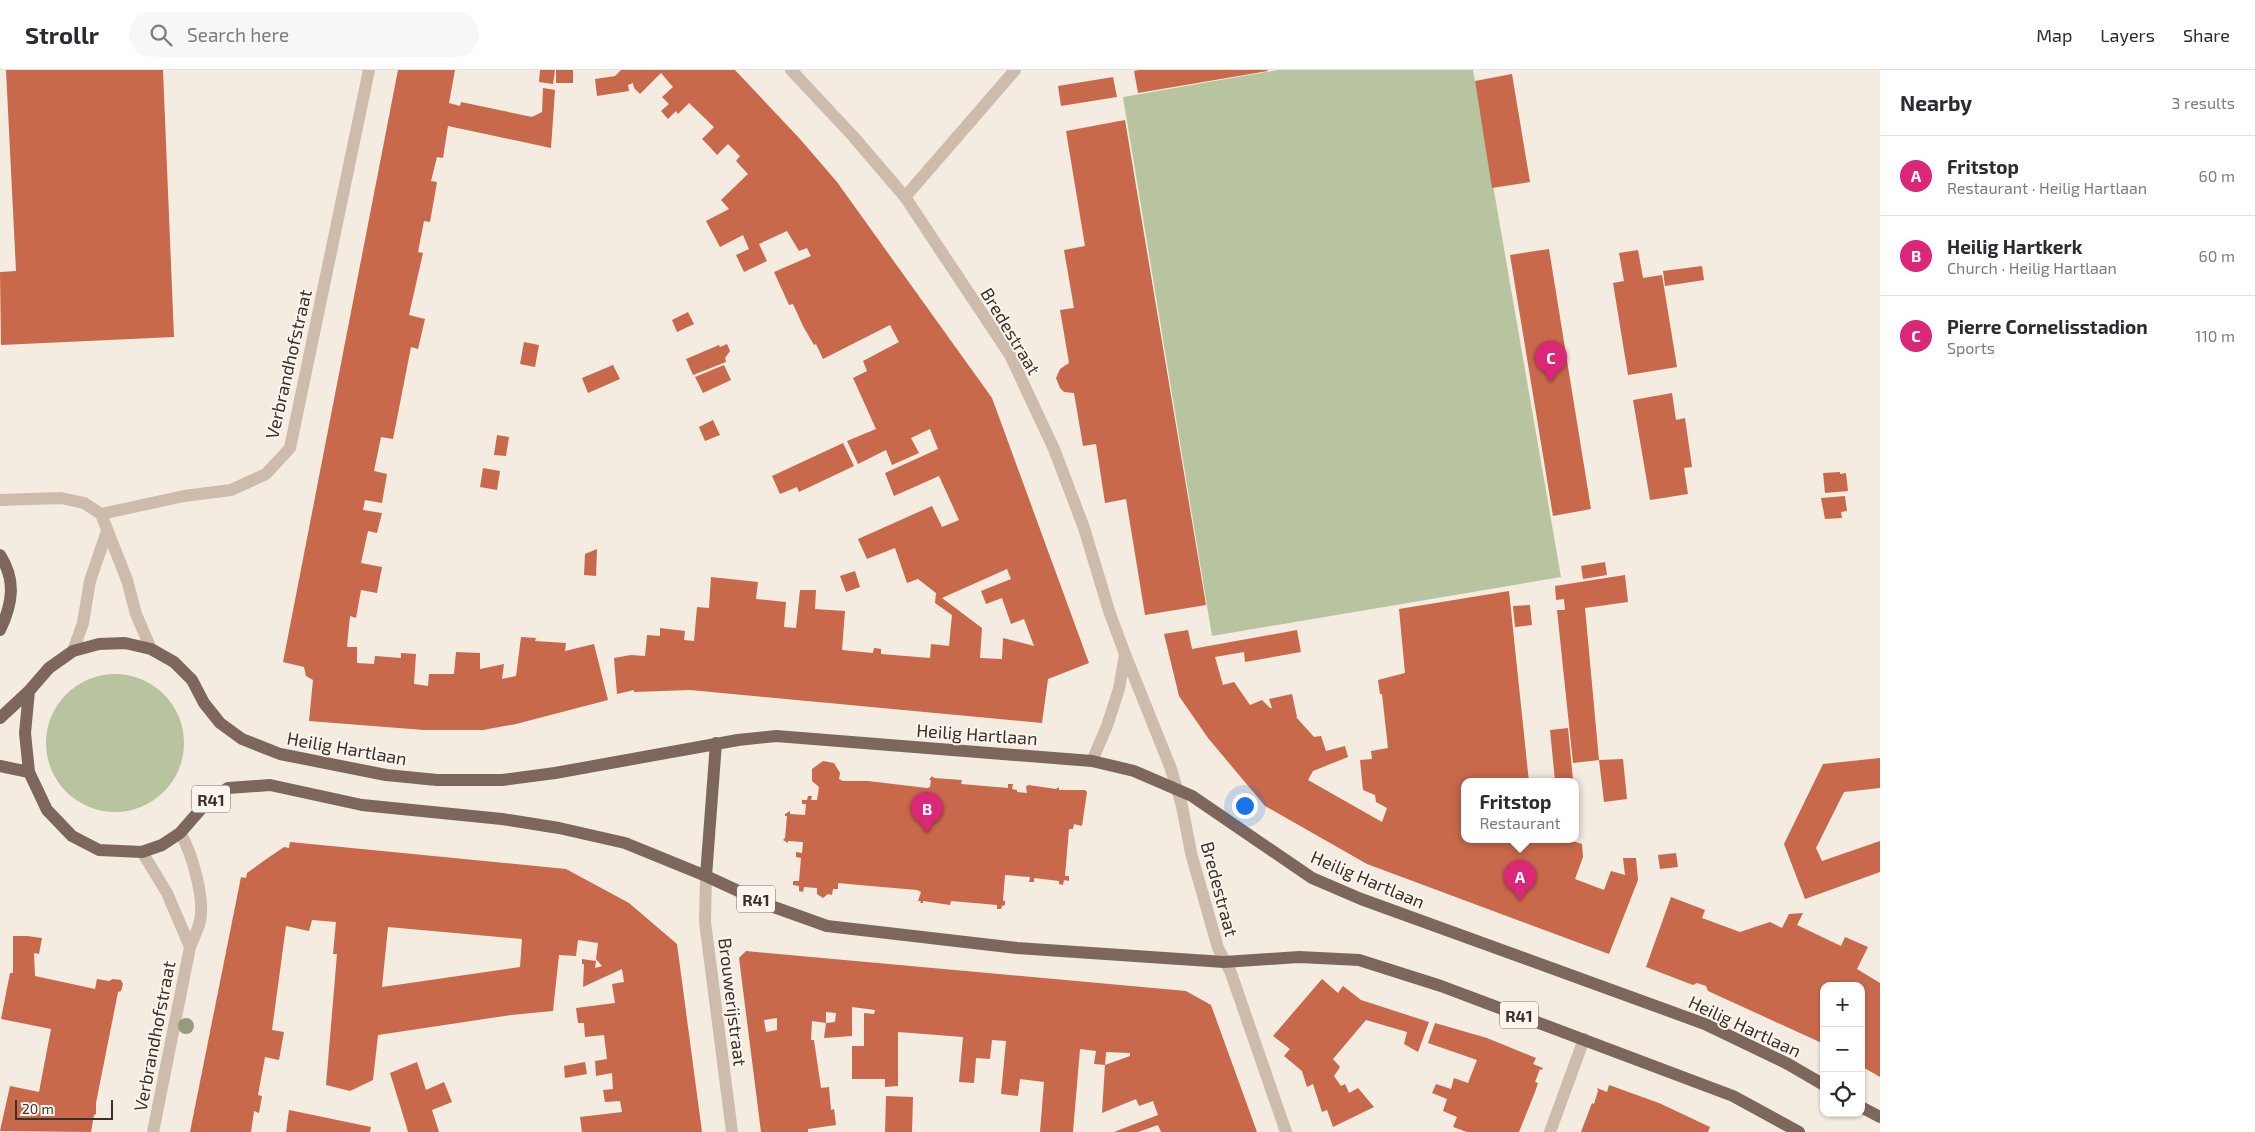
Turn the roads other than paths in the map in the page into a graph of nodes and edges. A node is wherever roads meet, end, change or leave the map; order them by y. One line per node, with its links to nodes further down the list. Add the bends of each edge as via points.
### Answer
1 (369, 70): 6 (street, Verbrandhofstraat, via 290,448 266,474 231,490 184,496)
2 (791, 70): 4 (street, Bredestraat)
3 (1015, 70): 4 (street)
4 (904, 197): 12 (street, Bredestraat, via 1010,355 1054,449)
5 (0, 500): 6 (street, via 61,498 84,503)
6 (101, 514): 7 (street)
7 (108, 531): 10 (street, via 136,614); 11 (street, via 90,581 83,623)
8 (0, 555): 9 (main road, via 12,583)
9 (0, 630)
10 (152, 648): 11 (main road, Heilig Hartlaan, via 125,643 99,644); 15 (main road, Heilig Hartlaan, via 174,662 192,680 220,723 242,739 280,754 386,776 502,780)
11 (73, 651): 13 (main road, Heilig Hartlaan, via 49,668)
12 (1125, 654): 16 (street, via 1113,707); 19 (street, Bredestraat)
13 (29, 691): 14 (main road, Heilig Hartlaan); 18 (main road, R41, via 24,733)
14 (0, 718)
15 (716, 743): 16 (main road, Heilig Hartlaan, via 776,736); 22 (main road)
16 (1092, 761): 19 (main road, Heilig Hartlaan, via 1134,771)
17 (0, 766): 18 (main road)
18 (29, 772): 21 (main road, R41, via 47,810 72,836 99,850)
19 (1178, 790): 24 (street, Bredestraat, via 1191,853); 26 (main road, Heilig Hartlaan, via 1192,796 1312,878 1361,899 1705,1024)
20 (180, 833): 21 (main road, R41, via 162,845); 22 (main road, R41, via 207,802 228,788 270,785 362,805 560,828 625,843); 23 (street, Verbrandhofstraat, via 188,845 199,888 200,920)
21 (142, 852): 23 (street, Verbrandhofstraat, via 167,893)
22 (706, 876): 24 (main road, R41, via 771,906 828,926 1017,948); 30 (street, Brouwerijstraat, via 705,922)
23 (190, 947): 29 (street, Verbrandhofstraat)
24 (1224, 962): 25 (main road, R41, via 1299,957 1359,960 1441,986); 31 (street, Bredestraat, via 1231,973)
25 (1584, 1039): 32 (street); 33 (main road, R41, via 1733,1096)
26 (1820, 1083)
27 (1865, 1109): 28 (main road)
28 (1880, 1117)
29 (153, 1132)
30 (732, 1132)
31 (1286, 1132)
32 (1550, 1132)
33 (1799, 1132)

